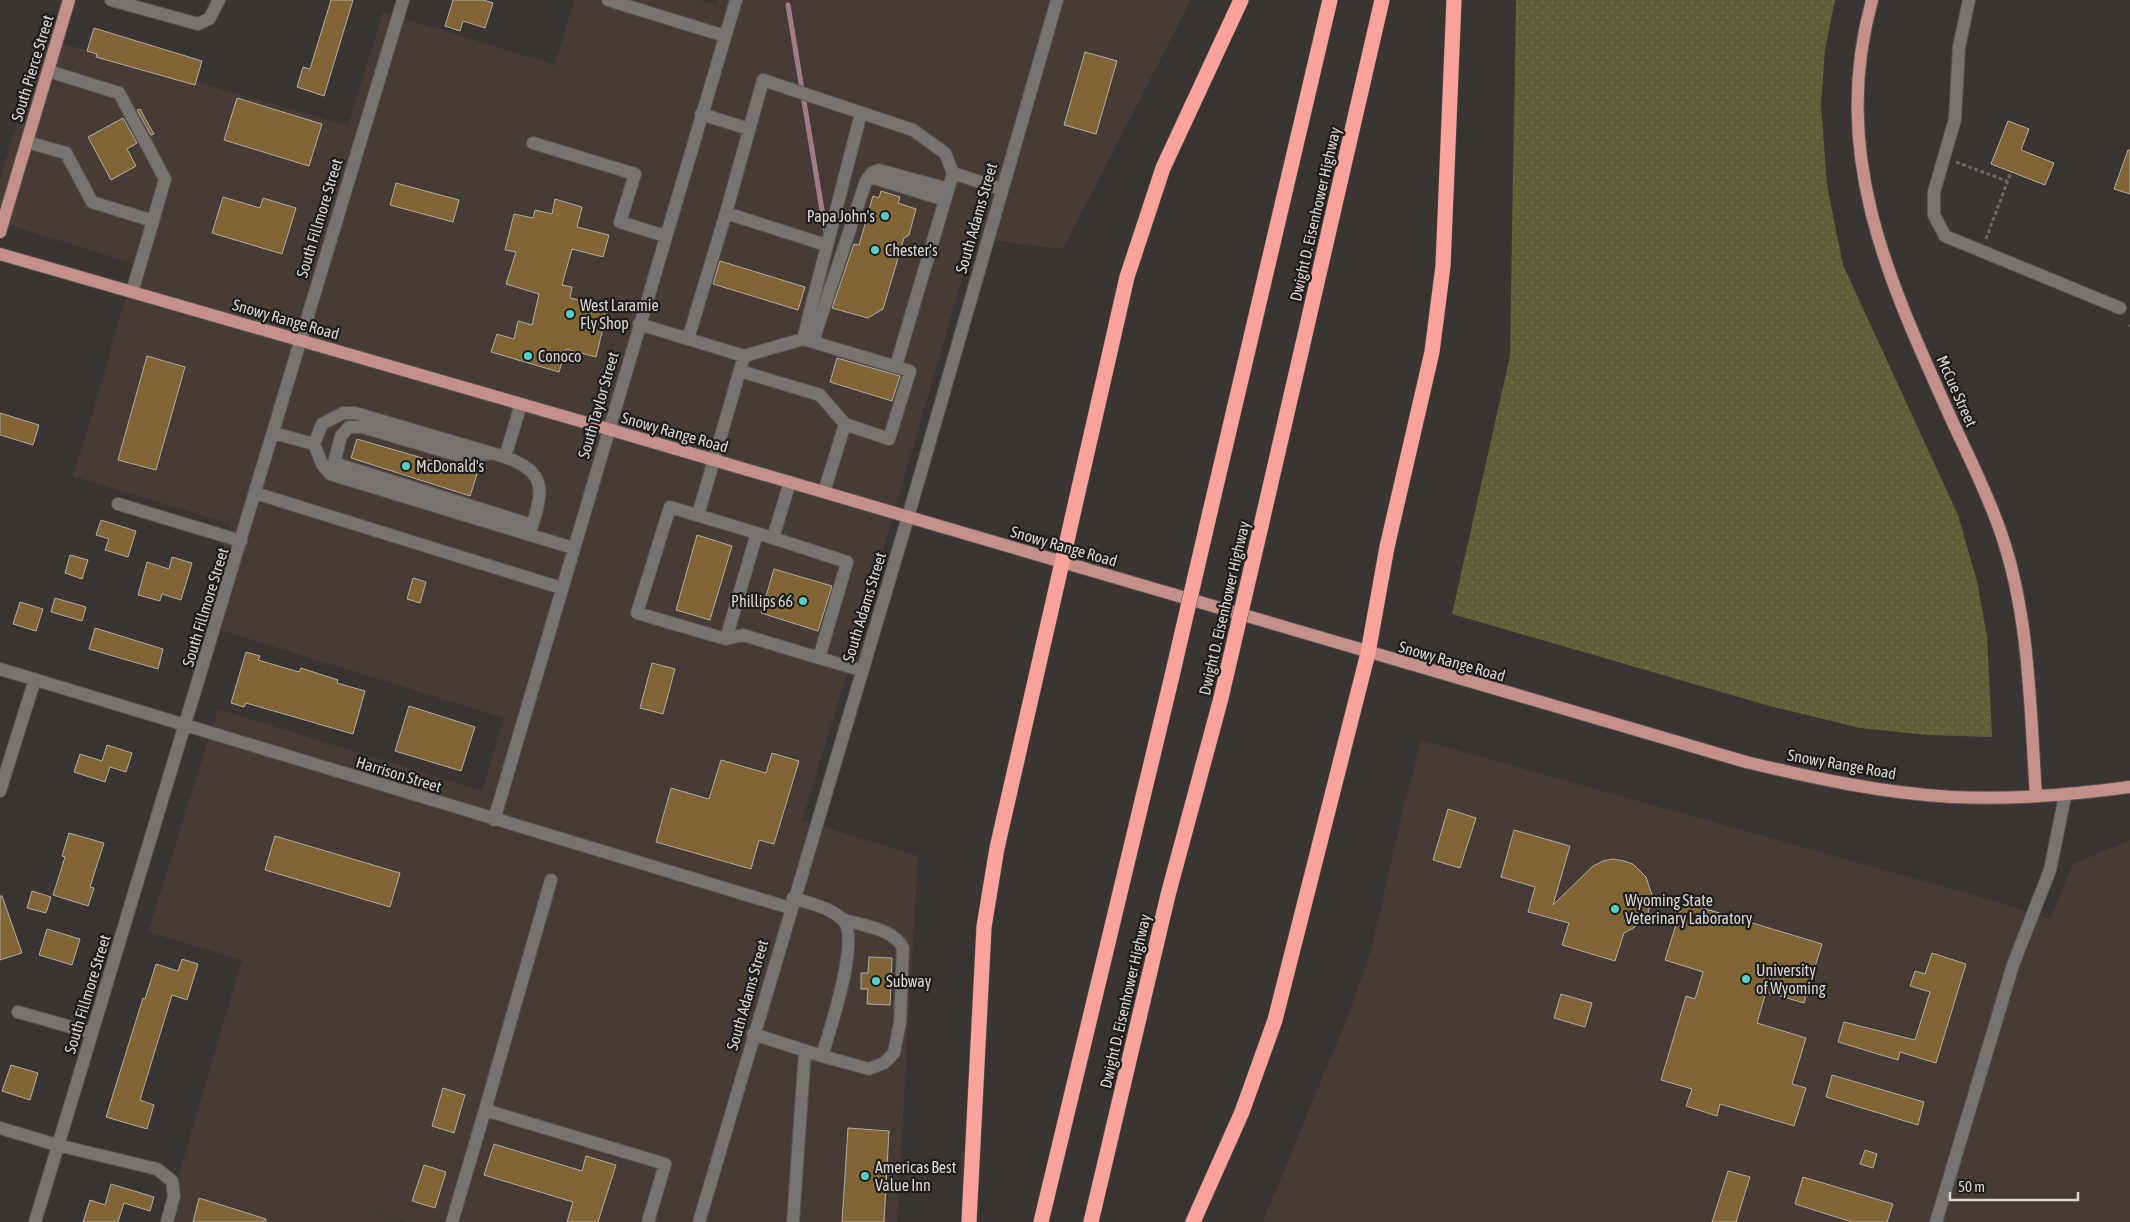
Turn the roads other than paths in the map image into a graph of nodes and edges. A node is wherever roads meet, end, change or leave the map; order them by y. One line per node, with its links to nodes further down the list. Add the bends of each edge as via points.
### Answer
1 (69, 0): 15 (main road, South Pierce Street)
2 (111, 0): 3 (street, via 198,24 209,19)
3 (219, 0)
4 (403, 0): 33 (street, South Fillmore Street)
5 (608, 0): 14 (street)
6 (736, 0): 14 (street, South Taylor Street)
7 (1057, 0): 22 (street, South Adams Street)
8 (1241, 0): 58 (highway, via 1163,168 1127,278 1075,500)
9 (1330, 0): 90 (highway, Dwight D. Eisenhower Highway, bridge)
10 (1382, 0): 91 (highway, Dwight D. Eisenhower Highway, bridge, via 1221,698 1168,895)
11 (1454, 0): 61 (highway, via 1443,266 1432,352 1387,547)
12 (1872, 0): 69 (main road, McCue Street, via 1861,60 1858,109 1860,160 1870,216 1904,312 2001,533 2014,578 2024,633)
13 (1969, 0): 31 (street, via 1960,47 1955,119 1934,192 1934,215 1944,236)
14 (725, 36): 17 (street, South Taylor Street)
15 (48, 71): 19 (main road, South Pierce Street); 25 (street, via 119,93 165,179)
16 (861, 113): 18 (street, via 763,80); 21 (street, via 914,130 945,153); 28 (street)
17 (701, 114): 18 (street); 27 (street, South Taylor Street)
18 (749, 129): 24 (street)
19 (27, 142): 25 (street, via 66,153 92,202); 26 (main road, South Pierce Street)
20 (533, 143): 27 (street, via 635,174 620,222)
21 (953, 173): 22 (street); 23 (street)
22 (1001, 188): 52 (street, South Adams Street)
23 (947, 194): 35 (street, via 874,178 866,181); 37 (street)
24 (726, 213): 28 (street); 34 (street)
25 (153, 221): 30 (street)
26 (0, 232)
27 (665, 236): 32 (street, South Taylor Street)
28 (826, 245): 35 (street)
29 (0, 254): 30 (main road, Snowy Range Road)
30 (132, 292): 33 (main road, Snowy Range Road)
31 (2120, 308)
32 (639, 324): 34 (street); 41 (street, South Taylor Street)
33 (299, 339): 39 (main road, Snowy Range Road); 42 (street, South Fillmore Street)
34 (688, 339): 36 (street)
35 (808, 340): 36 (street); 37 (street)
36 (744, 356): 38 (street)
37 (896, 366): 40 (street, via 910,371 889,439)
38 (740, 371): 40 (street, via 820,395); 46 (street)
39 (521, 404): 41 (main road, Snowy Range Road); 45 (street)
40 (844, 424): 48 (street)
41 (608, 429): 46 (main road, Snowy Range Road); 57 (street, South Taylor Street)
42 (273, 433): 43 (street); 49 (street, South Fillmore Street)
43 (314, 444): 44 (street, via 322,424 343,413 355,413); 53 (street, via 330,474)
44 (492, 453): 45 (street); 53 (street, via 464,458 341,422 328,428 324,435 325,456 334,463)
45 (504, 457): 53 (street, via 532,470 538,485 539,497)
46 (714, 460): 47 (main road, Snowy Range Road); 51 (street)
47 (790, 482): 48 (main road, Snowy Range Road); 55 (street)
48 (824, 492): 52 (main road, Snowy Range Road)
49 (256, 493): 56 (street, South Fillmore Street); 59 (street)
50 (118, 504): 56 (street)
51 (698, 515): 54 (street); 60 (street, via 670,507 637,613)
52 (908, 517): 58 (main road, Snowy Range Road); 64 (street, South Adams Street)
53 (530, 530): 57 (street)
54 (757, 533): 55 (street); 60 (street)
55 (773, 538): 62 (street, via 847,562)
56 (241, 541): 66 (street, South Fillmore Street)
57 (573, 548): 59 (street, South Taylor Street)
58 (1064, 563): 61 (main road, Snowy Range Road); 89 (highway, via 997,848 984,928)
59 (562, 588): 71 (street, South Taylor Street)
60 (726, 639): 62 (street, via 743,635)
61 (1368, 653): 69 (main road, Snowy Range Road, via 1705,751 1810,777 1952,797); 92 (highway, via 1274,1020 1242,1112)
62 (819, 658): 64 (street)
63 (0, 669): 65 (street, Harrison Street)
64 (861, 670): 73 (street, South Adams Street)
65 (35, 679): 66 (street, Harrison Street); 68 (street)
66 (186, 726): 71 (street, Harrison Street); 76 (street, South Fillmore Street)
67 (2130, 786): 70 (main road, Snowy Range Road)
68 (0, 791)
69 (2036, 796): 70 (main road, Snowy Range Road)
70 (2065, 796): 93 (street, via 2050,870 2012,965)
71 (494, 820): 73 (street, Harrison Street)
72 (551, 880): 80 (street)
73 (791, 903): 74 (street, Harrison Street, via 825,909); 77 (street, South Adams Street)
74 (844, 920): 79 (street, via 849,931 848,960); 79 (street, Harrison Street, via 890,934 903,948 898,1038 894,1053 884,1063 869,1069)
75 (18, 1012): 76 (street)
76 (92, 1033): 82 (street, South Fillmore Street)
77 (753, 1034): 78 (street, Harrison Street); 87 (street, South Adams Street)
78 (805, 1051): 79 (street, Harrison Street); 88 (street)
79 (822, 1056)
80 (485, 1110): 85 (street); 86 (street, via 664,1164)
81 (0, 1128): 82 (street)
82 (57, 1145): 83 (street, South Fillmore Street); 84 (street, via 157,1169 172,1181 174,1196)
83 (35, 1222)
84 (167, 1222)
85 (452, 1222)
86 (648, 1222)
87 (698, 1222)
88 (793, 1222)
89 (968, 1222)
90 (1041, 1222)
91 (1091, 1222)
92 (1193, 1222)
93 (1936, 1222)

